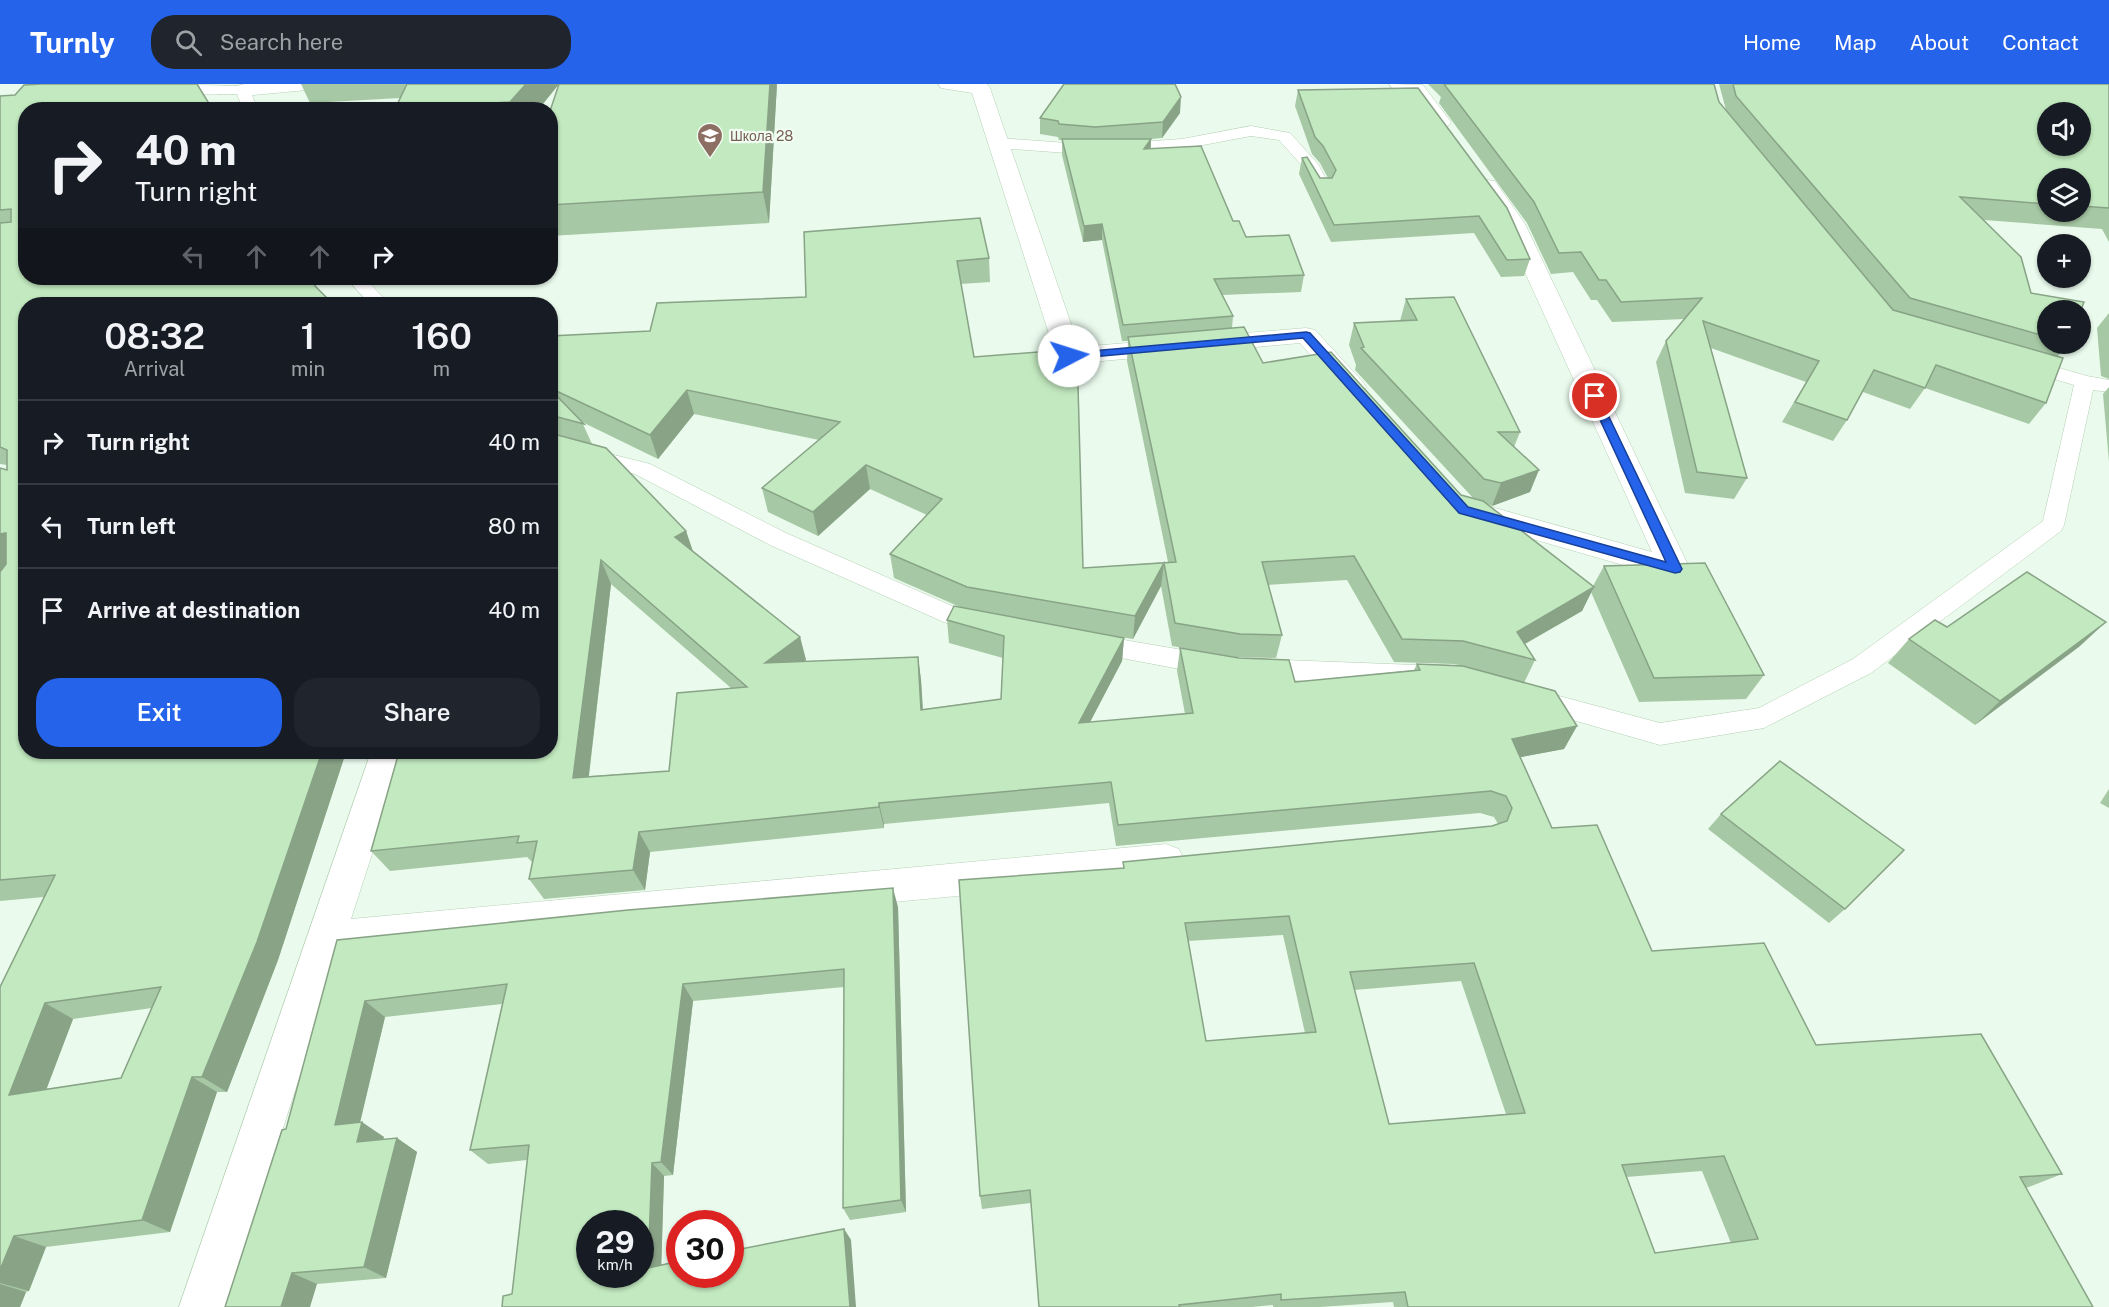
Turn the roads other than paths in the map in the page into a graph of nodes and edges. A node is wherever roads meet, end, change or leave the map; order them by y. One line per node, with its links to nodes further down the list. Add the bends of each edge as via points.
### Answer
1 (163, 84): 5 (lane)
2 (307, 84): 5 (street)
3 (1399, 84): 7 (street, via 1416,89)
4 (963, 85): 8 (street, via 980,88)
5 (243, 90): 6 (lane)
6 (248, 102)
7 (1451, 137)
8 (999, 143): 10 (lane, via 1095,150 1182,144 1251,131 1284,136 1312,167); 16 (street, via 1069,356 1306,335)
9 (1472, 166): 18 (street, via 1514,224 1675,569 1464,510)
10 (1323, 188)
11 (362, 285): 12 (lane)
12 (373, 297)
13 (2008, 360): 14 (lane)
14 (2085, 382): 15 (lane); 22 (lane, via 2053,525 1862,666 1764,718 1660,734)
15 (2109, 386)
16 (1369, 405)
17 (558, 448): 19 (lane, via 642,469 789,543 964,621)
18 (1456, 501)
19 (1000, 627)
20 (1070, 639): 21 (lane, via 1235,669)
21 (1441, 675)
22 (1514, 694)
23 (386, 759): 25 (street)
24 (1195, 857): 25 (street)
25 (326, 939): 26 (street)
26 (202, 1307)

